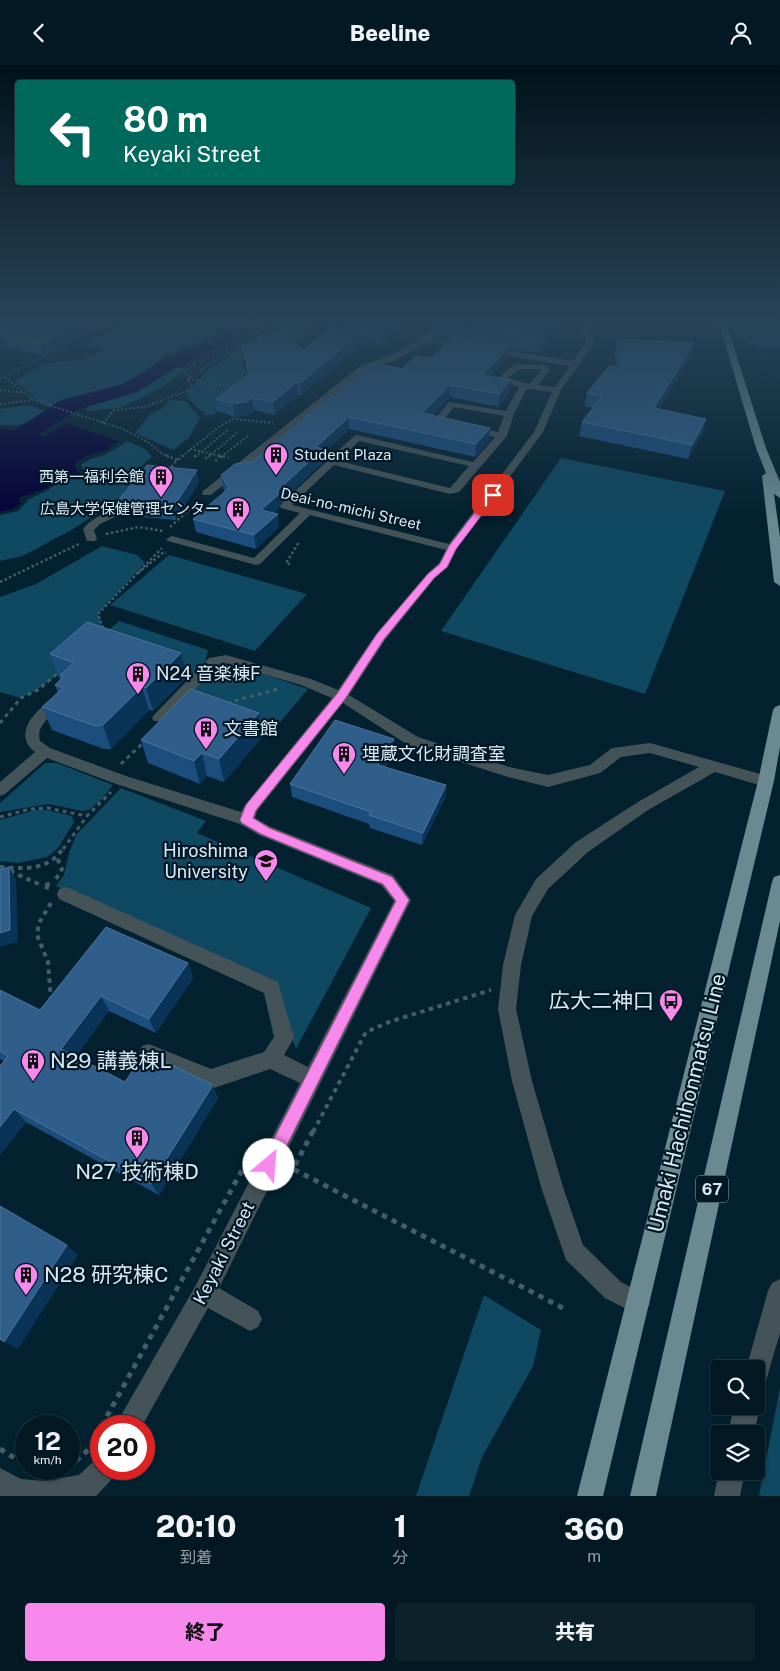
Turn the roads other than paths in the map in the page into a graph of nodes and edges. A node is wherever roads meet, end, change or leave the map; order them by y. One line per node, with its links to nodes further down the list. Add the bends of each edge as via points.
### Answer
1 (336, 390): 10 (street)
2 (523, 390): 5 (street)
3 (557, 390): 16 (street, via 538,432)
4 (743, 390): 7 (main road)
5 (509, 414): 6 (street); 6 (street, via 456,404 438,421)
6 (502, 436): 9 (street)
7 (762, 448): 11 (main road); 17 (main road)
8 (332, 462): 9 (street, via 357,438); 9 (street, via 450,491 455,490); 12 (street, Deai-no-michi Street, via 285,506)
9 (476, 465)
10 (207, 493)
11 (780, 495)
12 (308, 511): 15 (street, via 256,562); 16 (street, Deai-no-michi Street)
13 (113, 514): 14 (street, via 88,529)
14 (91, 539)
15 (172, 539)
16 (452, 548): 18 (street, via 444,565 380,637)
17 (780, 582)
18 (341, 696): 21 (street, via 226,659 214,661); 23 (street, via 413,741 508,772 548,781 595,769 618,752 650,748); 26 (street, via 250,809)
19 (62, 699): 22 (street, via 34,725 31,733 33,742)
20 (780, 710): 24 (main road, Umaki Hachihonmatsu Line / 67)
21 (159, 718)
22 (45, 752): 25 (street); 26 (street, via 116,779)
23 (712, 766): 24 (street); 34 (street, via 643,806 582,847 542,884 524,915 512,965 507,1009 522,1081 574,1252 612,1290)
24 (766, 781): 34 (main road, Umaki Hachihonmatsu Line / 67)
25 (0, 790)
26 (246, 820): 31 (street, Keyaki Street, via 265,831 388,880 403,900)
27 (780, 882): 42 (main road, 67)
28 (59, 895): 30 (street, via 272,988 284,1039)
29 (149, 1053): 30 (street, via 211,1079)
30 (271, 1059): 31 (street)
31 (313, 1079): 33 (street, Keyaki Street)
32 (780, 1291): 36 (street)
33 (204, 1293): 35 (street); 37 (street, Keyaki Street)
34 (638, 1303): 41 (main road, Umaki Hachihonmatsu Line / 67)
35 (250, 1319)
36 (760, 1360)
37 (134, 1415)
38 (730, 1480): 43 (street)
39 (0, 1481): 40 (street, via 16,1492 44,1494)
40 (81, 1484)
41 (590, 1496)
42 (643, 1496)
43 (727, 1496)

